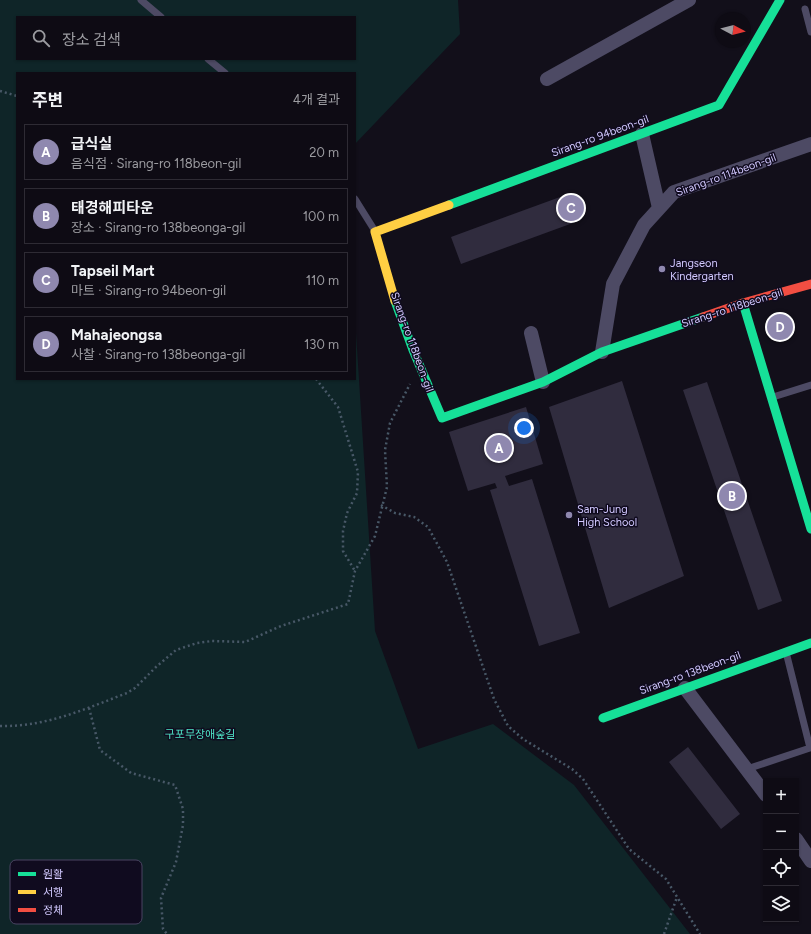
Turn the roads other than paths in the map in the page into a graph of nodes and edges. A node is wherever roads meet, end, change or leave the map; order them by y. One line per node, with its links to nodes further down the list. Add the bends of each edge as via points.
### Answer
1 (141, 0): 5 (lane)
2 (689, 0): 9 (street)
3 (780, 0): 10 (street, Sirang-ro 94beon-gil, via 718,105)
4 (805, 9): 6 (lane)
5 (160, 16)
6 (811, 32)
7 (209, 60): 8 (lane)
8 (224, 72)
9 (547, 79)
10 (642, 134): 13 (street); 14 (street, Sirang-ro 94beon-gil)
11 (811, 144): 13 (street, Sirang-ro 114beon-gil, via 674,192)
12 (356, 201): 14 (lane)
13 (659, 208): 18 (street, Sirang-ro 114beon-gil, via 644,225 613,284)
14 (375, 232): 19 (street, Sirang-ro 118beon-gil, via 420,370 442,418)
15 (811, 284): 16 (street, Sirang-ro 118beon-gil)
16 (743, 303): 18 (street, Sirang-ro 118beon-gil); 21 (street)
17 (531, 333): 19 (street)
18 (602, 352): 19 (street, Sirang-ro 118beon-gil)
19 (544, 382)
20 (811, 385): 21 (lane)
21 (772, 398): 22 (street)
22 (811, 529)
23 (811, 643): 24 (street, Sirang-ro 138beon-gil)
24 (786, 652): 25 (street, Sirang-ro 138beon-gil); 27 (lane, via 810,748)
25 (685, 688): 26 (street, Sirang-ro 138beon-gil); 27 (street)
26 (603, 718)
27 (748, 769): 28 (street)
28 (763, 791)
29 (799, 843): 30 (street)
30 (811, 861)

